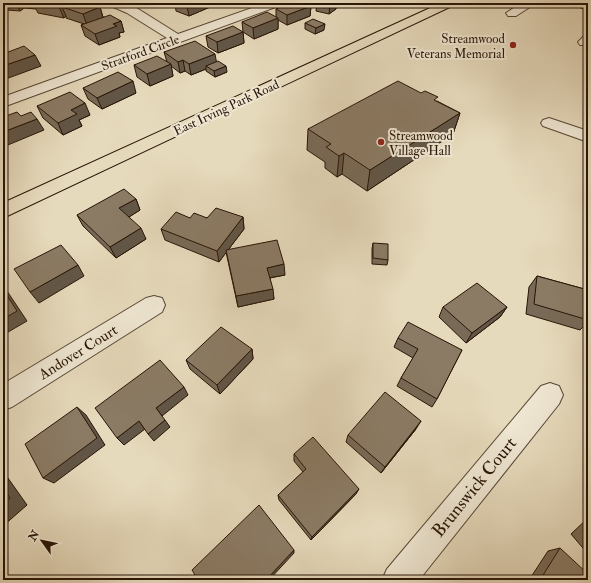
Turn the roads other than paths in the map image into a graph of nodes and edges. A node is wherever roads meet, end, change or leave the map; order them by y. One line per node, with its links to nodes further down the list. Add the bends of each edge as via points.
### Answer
1 (113, 3): 8 (street, via 131,10)
2 (277, 3): 8 (street, Stratford Circle)
3 (450, 3): 12 (main road, East Irving Park Road)
4 (530, 3): 7 (street)
5 (578, 3): 6 (street)
6 (588, 6)
7 (512, 13)
8 (177, 39): 9 (street, Stratford Circle)
9 (3, 102)
10 (549, 123): 11 (street)
11 (588, 137)
12 (3, 211)
13 (154, 305): 15 (street, Andover Court)
14 (550, 395): 16 (street, Brunswick Court)
15 (3, 398)
16 (398, 580)

